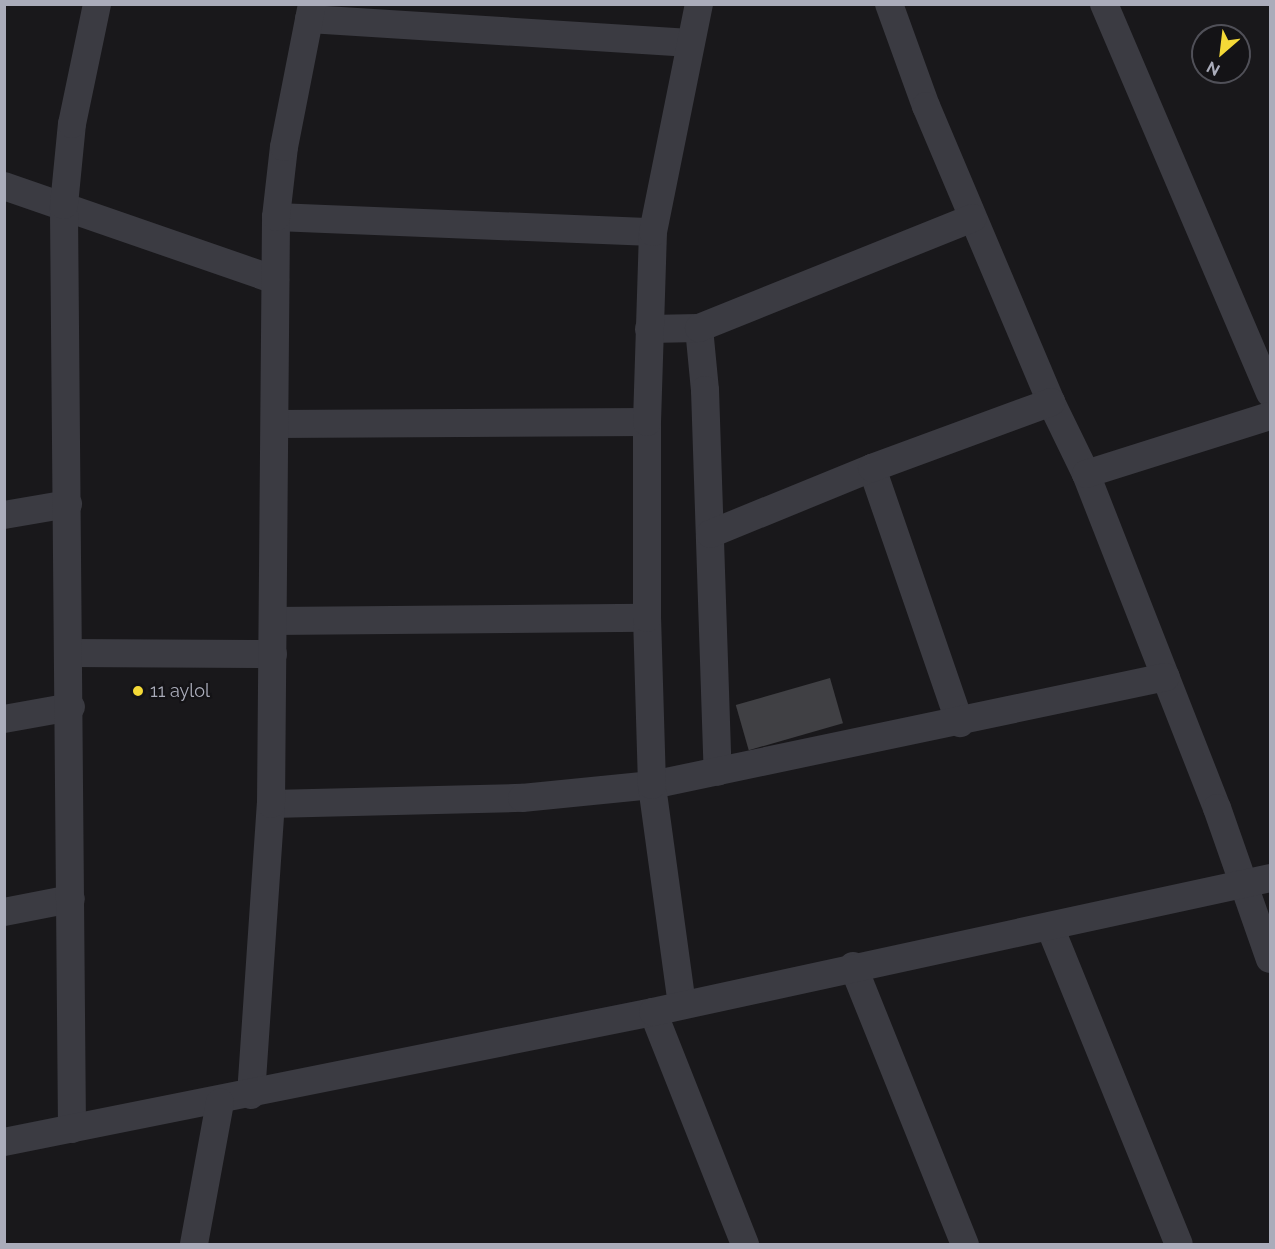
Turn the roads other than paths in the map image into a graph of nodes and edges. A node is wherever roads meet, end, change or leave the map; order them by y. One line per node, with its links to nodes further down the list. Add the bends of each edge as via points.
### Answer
1 (97, 4): 8 (street, via 72,124)
2 (699, 4): 6 (street)
3 (889, 4): 10 (street)
4 (1104, 4): 15 (street)
5 (311, 12): 6 (street); 9 (street, via 284,147)
6 (690, 42): 11 (street)
7 (4, 186): 8 (street)
8 (64, 205): 12 (street); 22 (street)
9 (276, 217): 11 (street); 12 (street)
10 (973, 218): 13 (street); 16 (street)
11 (653, 232): 14 (street)
12 (275, 280): 19 (street)
13 (699, 328): 14 (street); 24 (street)
14 (650, 329): 18 (street)
15 (1270, 393)
16 (1051, 402): 20 (street); 21 (street)
17 (1270, 416): 21 (street)
18 (646, 422): 19 (street); 25 (street)
19 (275, 424): 26 (street)
20 (872, 468): 24 (street); 32 (street)
21 (1086, 474): 29 (street)
22 (68, 504): 23 (street); 27 (street)
23 (4, 515)
24 (710, 534): 33 (street)
25 (646, 618): 26 (street); 34 (street)
26 (273, 621): 28 (street)
27 (70, 653): 28 (street); 30 (street)
28 (273, 654): 35 (street)
29 (1166, 677): 32 (street); 36 (street)
30 (71, 707): 31 (street); 37 (street)
31 (4, 719)
32 (960, 723): 33 (street)
33 (718, 772): 34 (street)
34 (652, 785): 35 (street, via 522,798); 42 (street)
35 (272, 804): 44 (street)
36 (1258, 880): 39 (street); 40 (street)
37 (71, 899): 38 (street); 46 (street)
38 (4, 912)
39 (1050, 927): 41 (street); 51 (street)
40 (1270, 959)
41 (853, 966): 42 (street); 50 (street)
42 (682, 1005): 43 (street)
43 (653, 1012): 44 (street); 49 (street)
44 (251, 1095): 45 (street)
45 (220, 1102): 46 (street); 48 (street)
46 (72, 1129): 47 (street)
47 (4, 1142)
48 (194, 1245)
49 (745, 1245)
50 (964, 1245)
51 (1179, 1245)

